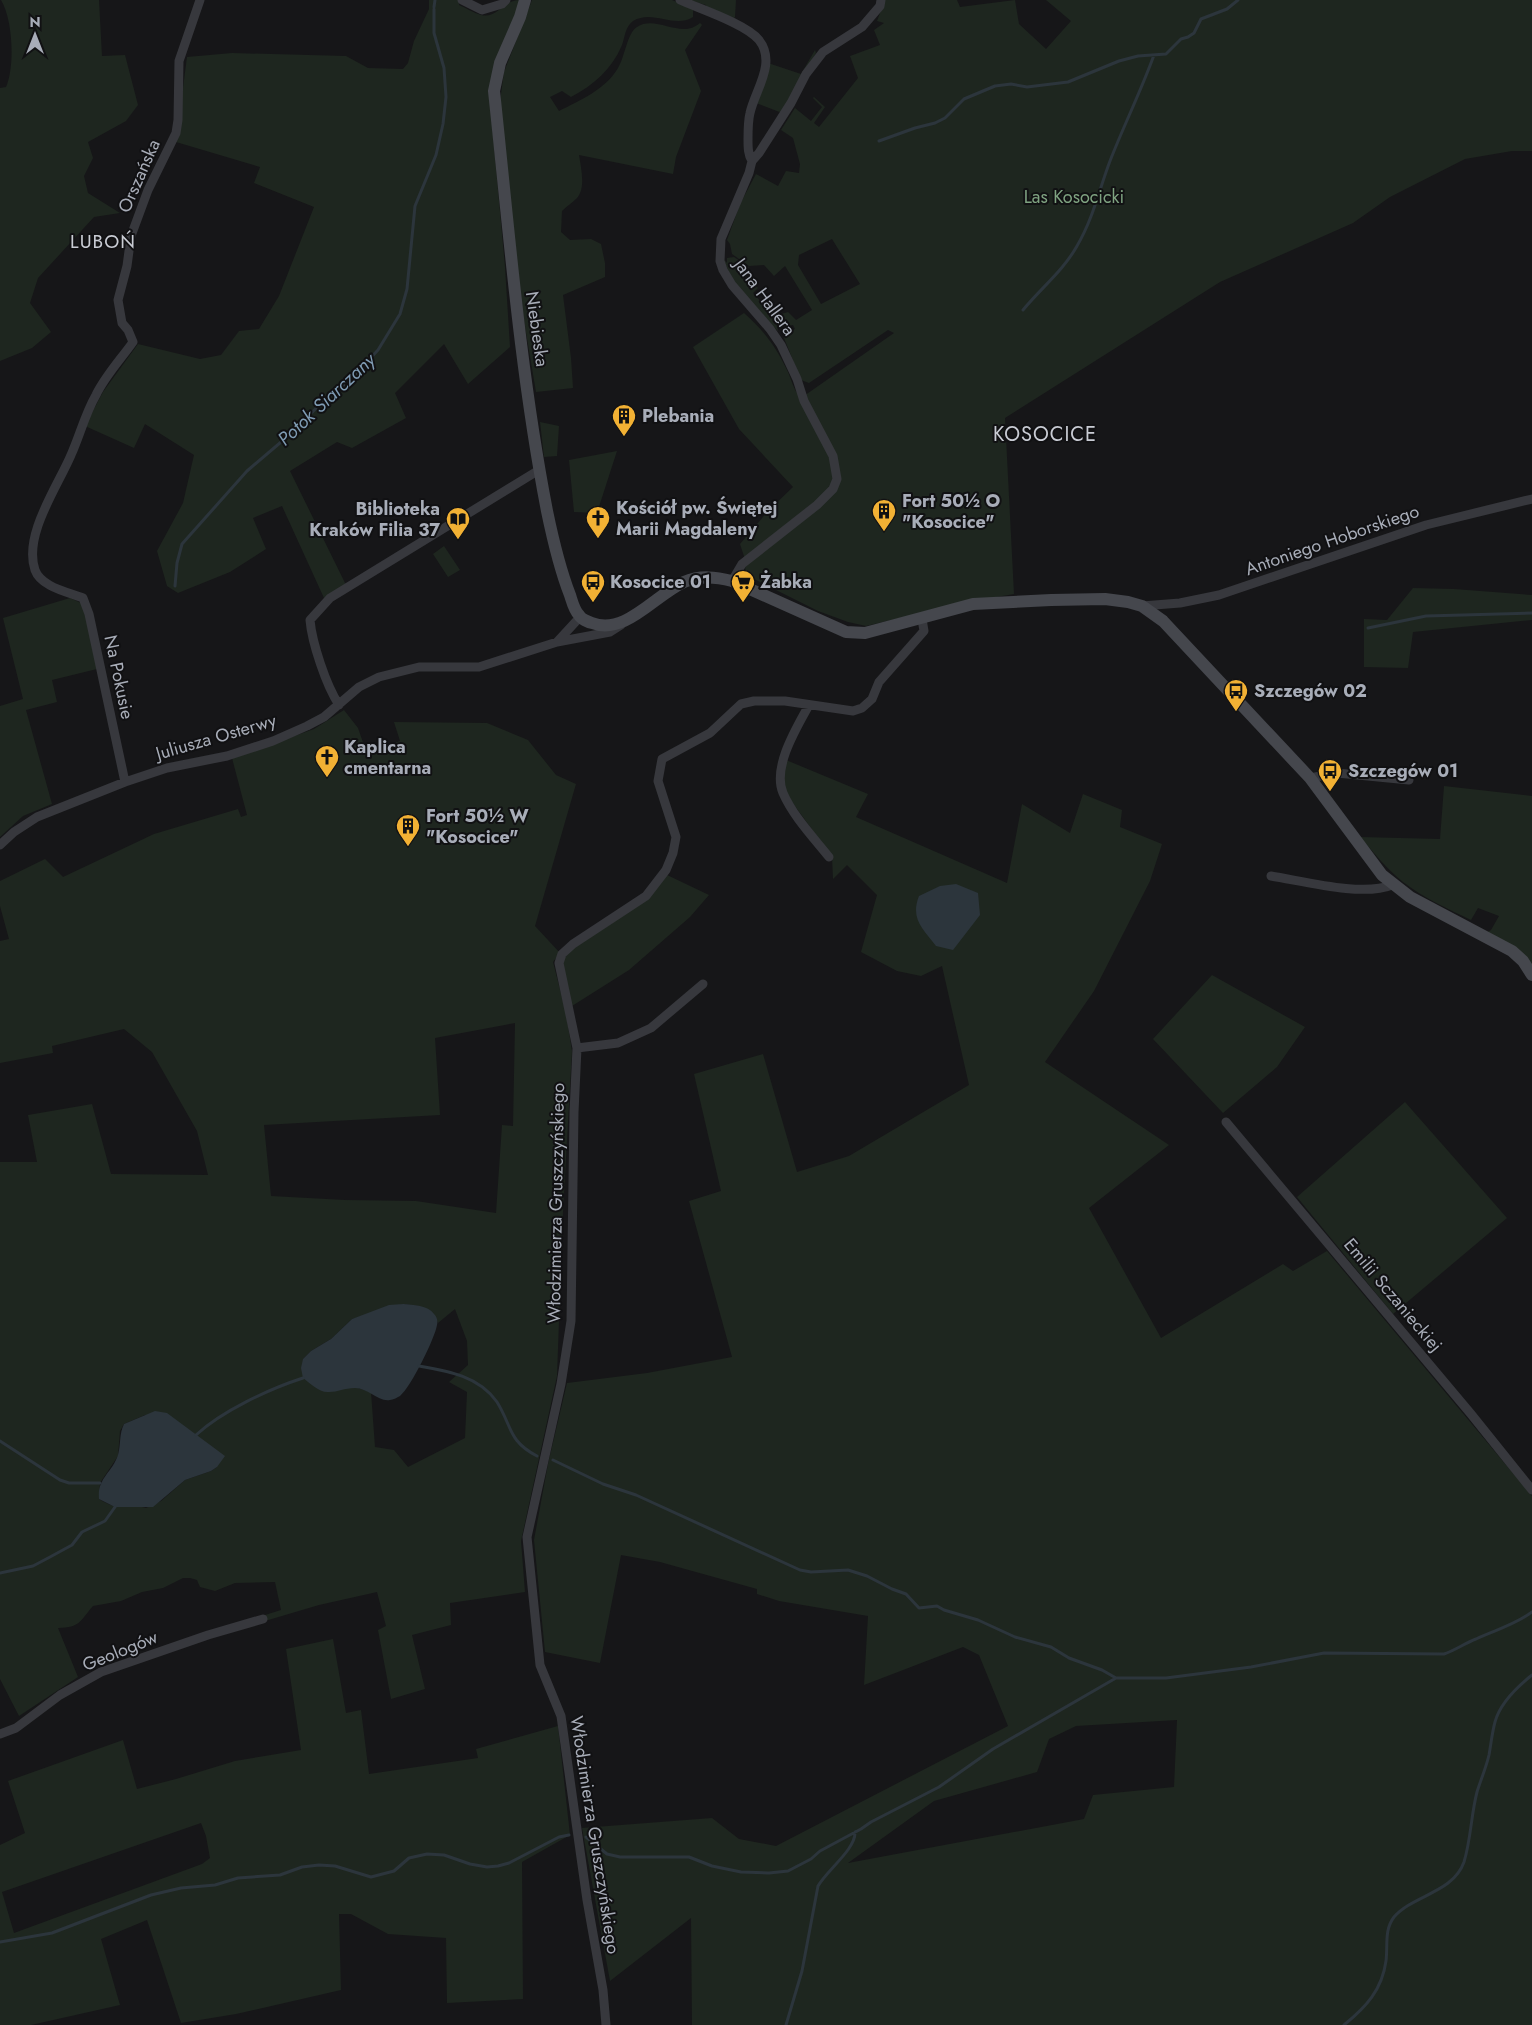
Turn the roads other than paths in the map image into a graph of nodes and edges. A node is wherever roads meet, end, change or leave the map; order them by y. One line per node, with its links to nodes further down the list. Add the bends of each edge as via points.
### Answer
1 (200, 0): 11 (street, Orszańska, via 179,61 176,133 148,190 131,236 118,300 122,323 134,342 96,394 38,522 34,569 51,586)
2 (462, 0): 3 (street, via 482,10)
3 (506, 0)
4 (525, 0): 8 (street, Niebieska, via 500,63 494,91 515,301)
5 (680, 0): 7 (street, via 736,24 758,40 763,49 764,75 748,119 748,150)
6 (881, 0): 7 (street, Jana Hallera, via 880,6 862,27 818,56)
7 (752, 161): 10 (street, Jana Hallera, via 721,239 720,261 732,285 781,345 804,401 833,456 837,480 833,489 816,505 742,564)
8 (539, 470): 13 (street, Niebieska, via 555,551); 17 (street, via 330,598 310,620 332,694)
9 (1532, 498): 12 (street, Antoniego Hoborskiego, via 1426,525 1219,595)
10 (732, 581): 14 (street, Juliusza Osterwy, via 846,632 865,633); 15 (street, Juliusza Osterwy, via 708,577 685,581)
11 (66, 590): 21 (street, Na Pokusie, via 83,598 89,614)
12 (1142, 606): 14 (street, Juliusza Osterwy, via 1105,599 974,604); 19 (street, via 1163,621)
13 (580, 617): 15 (street, via 605,626); 16 (street, Juliusza Osterwy)
14 (922, 619): 18 (street, Włodzimierza Gruszczyńskiego, via 924,631 879,682 872,699 862,708 853,711)
15 (623, 624): 16 (street, Juliusza Osterwy, via 610,632)
16 (557, 642): 17 (street, Juliusza Osterwy, via 479,667 419,667 398,671 359,687)
17 (339, 705): 21 (street, Juliusza Osterwy, via 307,726 273,741)
18 (809, 705): 23 (street, via 786,751 781,772 782,791); 28 (street, Włodzimierza Gruszczyńskiego, via 766,700 742,704 710,733 662,759 658,781 676,837 666,870 646,896 573,944 562,954 559,963)
19 (1310, 778): 20 (street, via 1337,773); 25 (street, via 1382,876)
20 (1408, 780)
21 (125, 782): 22 (street, Juliusza Osterwy, via 37,817)
22 (0, 845)
23 (828, 856)
24 (1271, 876): 25 (street, via 1362,889)
25 (1392, 884): 26 (street, via 1450,920 1499,943 1522,961)
26 (1532, 975)
27 (703, 984): 28 (street, via 651,1028 618,1044)
28 (577, 1048): 33 (street, Włodzimierza Gruszczyńskiego, via 571,1321 528,1537 540,1665 561,1716)
29 (1226, 1122): 30 (street, Emilii Sczanieckiej)
30 (1532, 1490)
31 (263, 1619): 32 (street, Geologów, via 101,1672 60,1695 16,1728)
32 (0, 1734)
33 (606, 2025)

